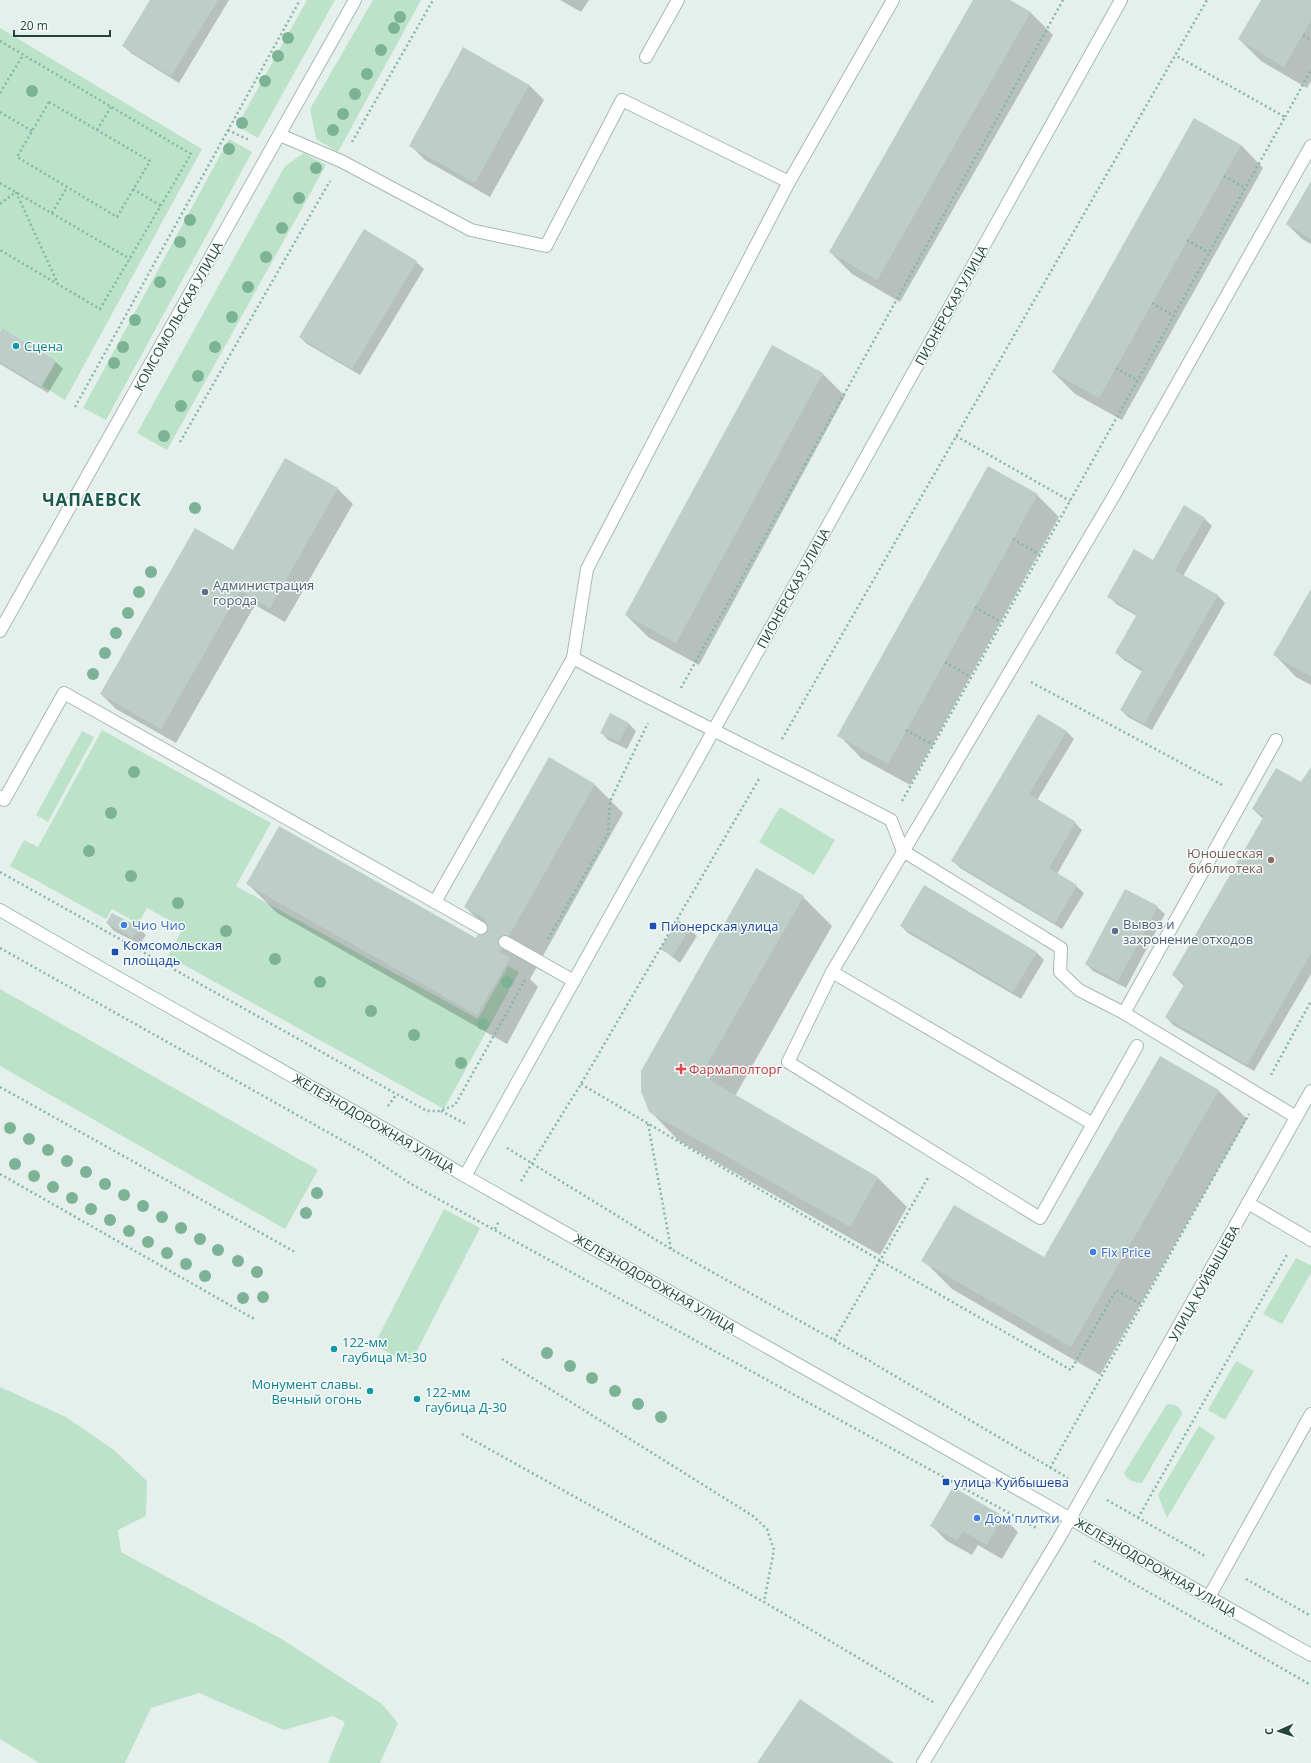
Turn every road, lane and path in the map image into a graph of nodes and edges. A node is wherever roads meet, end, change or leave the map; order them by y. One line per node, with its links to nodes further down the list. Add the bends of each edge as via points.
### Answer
1 (300, 0): 44 (path)
2 (355, 0): 22 (street, КОМСОМОЛЬСКАЯ УЛИЦА)
3 (433, 0): 24 (path)
4 (678, 0): 14 (street)
5 (893, 0): 26 (street)
6 (1063, 0): 57 (path)
7 (1121, 0): 59 (street, ПИОНЕРСКАЯ УЛИЦА)
8 (1207, 0): 13 (path)
9 (1302, 35): 10 (path)
10 (1311, 40)
11 (0, 41): 12 (path)
12 (23, 54): 16 (path); 17 (path)
13 (1175, 55): 19 (path); 45 (path)
14 (646, 57)
15 (1311, 70): 19 (path)
16 (0, 93)
17 (111, 107): 20 (path); 33 (path, via 191,154)
18 (0, 112): 21 (path)
19 (1285, 117): 29 (path)
20 (96, 130): 21 (path, via 50,102); 30 (path, via 150,162)
21 (32, 131): 28 (path, via 17,157)
22 (280, 135): 24 (street); 52 (street, КОМСОМОЛЬСКАЯ УЛИЦА)
23 (1311, 146): 55 (street, via 1115,494)
24 (341, 162): 26 (street, via 471,230 546,246 622,100); 46 (path)
25 (1224, 176): 29 (path)
26 (789, 182): 53 (street, via 587,569)
27 (0, 183): 31 (path)
28 (67, 187): 30 (path, via 117,216); 34 (path)
29 (1245, 188): 37 (path)
30 (133, 189): 33 (path)
31 (16, 192): 32 (path); 34 (path); 39 (path)
32 (0, 204)
33 (161, 206): 38 (path)
34 (52, 214): 38 (path)
35 (1187, 240): 37 (path)
36 (0, 250): 39 (path)
37 (1209, 252): 41 (path)
38 (130, 259): 39 (path, via 100,309)
39 (58, 285)
40 (1152, 303): 41 (path)
41 (1174, 316): 43 (path)
42 (1116, 368): 43 (path)
43 (1137, 380): 47 (path)
44 (75, 407)
45 (956, 436): 47 (path); 62 (path)
46 (180, 442)
47 (1070, 501): 49 (path)
48 (1013, 539): 49 (path)
49 (1040, 554): 51 (path)
50 (975, 607): 51 (path)
51 (1001, 622): 56 (path)
52 (0, 631)
53 (573, 658): 57 (street); 68 (street)
54 (945, 662): 56 (path)
55 (1010, 671): 63 (path); 66 (street)
56 (971, 677): 61 (path)
57 (669, 709): 59 (street); 73 (path, via 650,718 610,801 608,834)
58 (906, 730): 61 (path)
59 (713, 731): 62 (street); 75 (street, ПИОНЕРСКАЯ УЛИЦА)
60 (1276, 740): 63 (street)
61 (933, 745): 65 (path)
62 (771, 758): 65 (street); 79 (path)
63 (1244, 796): 77 (street)
64 (0, 797): 68 (street, via 4,800 64,693)
65 (891, 820): 66 (street)
66 (903, 851): 74 (street); 77 (street, via 1061,948 1060,972 1079,990)
67 (0, 872): 83 (path, via 396,1095 427,1111)
68 (435, 902): 70 (street)
69 (0, 910): 91 (street, ЖЕЛЕЗНОДОРОЖНАЯ УЛИЦА)
70 (481, 928)
71 (505, 942): 73 (street)
72 (0, 948): 108 (path, via 363,1152 411,1184)
73 (536, 960): 75 (street); 83 (path, via 455,1105)
74 (832, 972): 86 (street); 88 (street, via 788,1062)
75 (574, 981): 87 (street, ПИОНЕРСКАЯ УЛИЦА)
76 (1311, 1001): 82 (path)
77 (1124, 1013): 82 (street)
78 (1137, 1046): 86 (street)
79 (581, 1084): 85 (path); 89 (path)
80 (0, 1087): 96 (path)
81 (1311, 1091): 84 (street, УЛИЦА КУЙБЫШЕВА)
82 (1260, 1095): 84 (street); 98 (path)
83 (440, 1111): 87 (path)
84 (1296, 1117): 92 (street, УЛИЦА КУЙБЫШЕВА)
85 (648, 1124): 95 (path); 97 (path)
86 (1093, 1124): 88 (street, via 1040,1218)
87 (487, 1135): 89 (path); 91 (street, ПИОНЕРСКАЯ УЛИЦА)
88 (940, 1156): 97 (path)
89 (530, 1164): 95 (path)
90 (0, 1174): 99 (path)
91 (466, 1176): 106 (street, ЖЕЛЕЗНОДОРОЖНАЯ УЛИЦА)
92 (1248, 1203): 93 (street); 105 (street, УЛИЦА КУЙБЫШЕВА)
93 (1299, 1233): 94 (street); 107 (path)
94 (1311, 1240)
95 (671, 1249): 100 (path)
96 (295, 1252)
97 (880, 1261): 98 (path, via 1071,1370 1116,1290); 100 (path)
98 (1142, 1305): 104 (path)
99 (256, 1320)
100 (834, 1340): 104 (path)
101 (502, 1359): 112 (path, via 753,1516 767,1529 774,1550)
102 (1311, 1414): 110 (street)
103 (462, 1434): 112 (path)
104 (1050, 1468): 105 (path)
105 (1086, 1489): 106 (street, УЛИЦА КУЙБЫШЕВА); 107 (path)
106 (1069, 1518): 108 (street, УЛИЦА КУЙБЫШЕВА); 111 (street, ЖЕЛЕЗНОДОРОЖНАЯ УЛИЦА)
107 (1138, 1518): 110 (path)
108 (1058, 1540): 116 (street, УЛИЦА КУЙБЫШЕВА)
109 (1092, 1560): 115 (path)
110 (1226, 1568): 111 (street); 113 (path)
111 (1209, 1597): 114 (street, ЖЕЛЕЗНОДОРОЖНАЯ УЛИЦА)
112 (764, 1602): 116 (path)
113 (1311, 1616)
114 (1311, 1655)
115 (1311, 1685)
116 (952, 1714): 117 (street, УЛИЦА КУЙБЫШЕВА)
117 (922, 1763)

